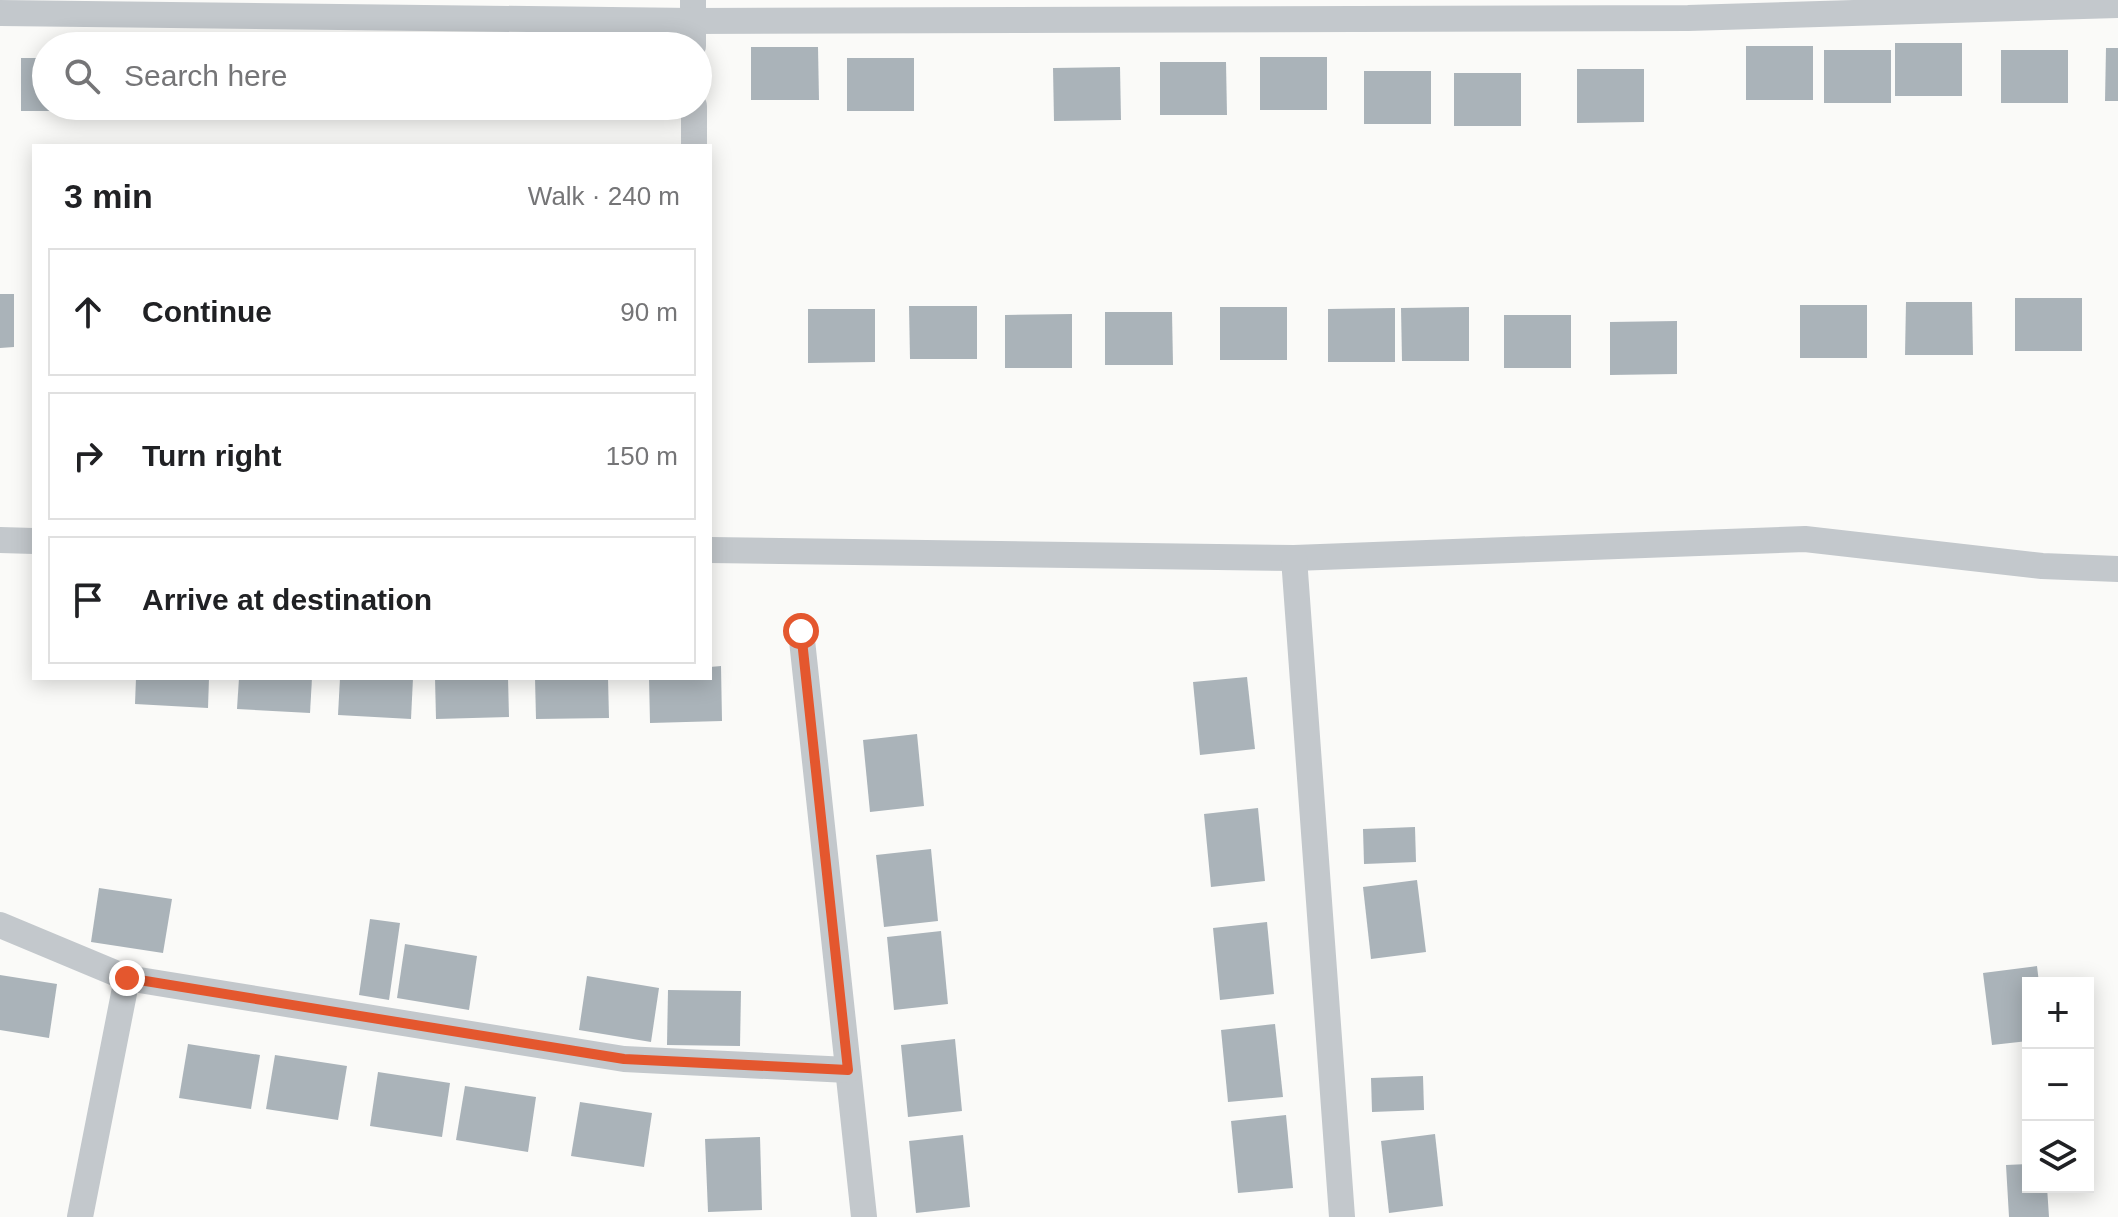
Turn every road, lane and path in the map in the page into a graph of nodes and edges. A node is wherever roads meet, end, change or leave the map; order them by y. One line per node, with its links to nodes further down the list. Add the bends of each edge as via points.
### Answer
1 (2118, 5): 3 (street, via 1688,18)
2 (0, 13): 3 (street)
3 (693, 22)
4 (694, 120): 5 (street)
5 (694, 144)
6 (0, 540): 7 (street)
7 (32, 541)
8 (712, 550): 9 (street)
9 (1294, 558): 10 (street, via 1805,539 2042,566); 17 (street)
10 (2118, 569)
11 (801, 631): 14 (street)
12 (0, 925): 13 (street)
13 (127, 978): 14 (street, via 624,1059); 15 (street)
14 (848, 1070): 16 (street)
15 (80, 1217)
16 (864, 1217)
17 (1342, 1217)

